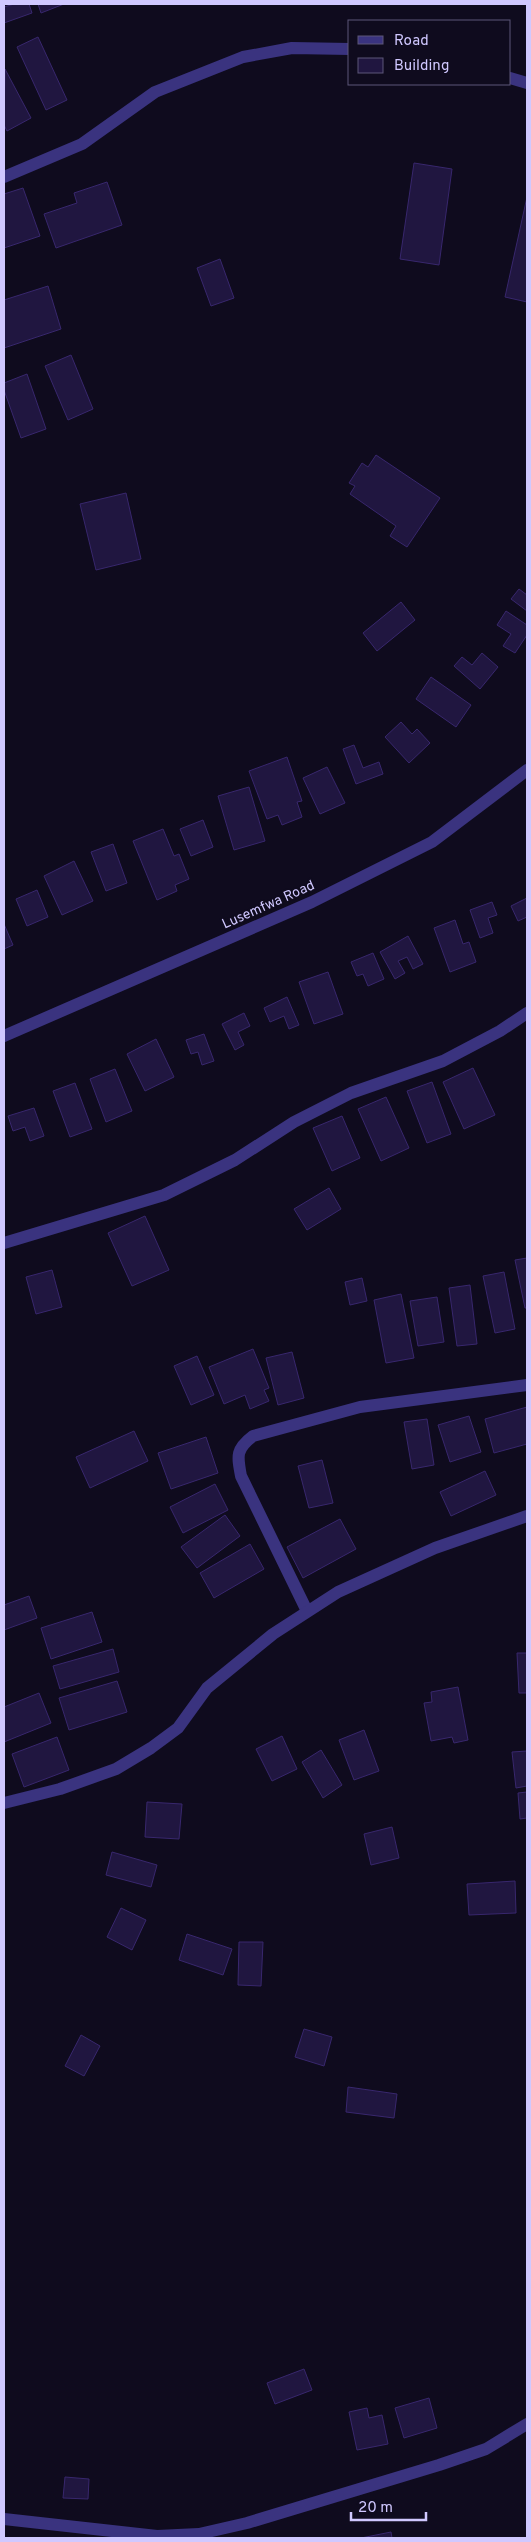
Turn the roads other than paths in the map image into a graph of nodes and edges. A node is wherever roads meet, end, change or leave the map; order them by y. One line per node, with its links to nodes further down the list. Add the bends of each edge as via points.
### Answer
1 (348, 49): 4 (street, via 292,48 243,57 155,92 82,144)
2 (511, 78): 3 (street)
3 (527, 83)
4 (4, 177)
5 (527, 770): 7 (street, Lusemfwa Road, via 432,842 312,902)
6 (527, 1013): 8 (street, via 443,1061 351,1093 294,1122 235,1160 164,1195)
7 (4, 1036)
8 (4, 1243)
9 (527, 1385): 11 (street, via 360,1407 253,1436 242,1444 237,1456 241,1476)
10 (527, 1516): 11 (street, via 435,1548 338,1592)
11 (308, 1612): 12 (street, via 273,1634 207,1688 178,1728 151,1748 116,1769 60,1789)
12 (4, 1803)
13 (527, 2424): 15 (street, via 486,2449 455,2460 247,2523 190,2534)
14 (4, 2519): 15 (street)
15 (101, 2534)

